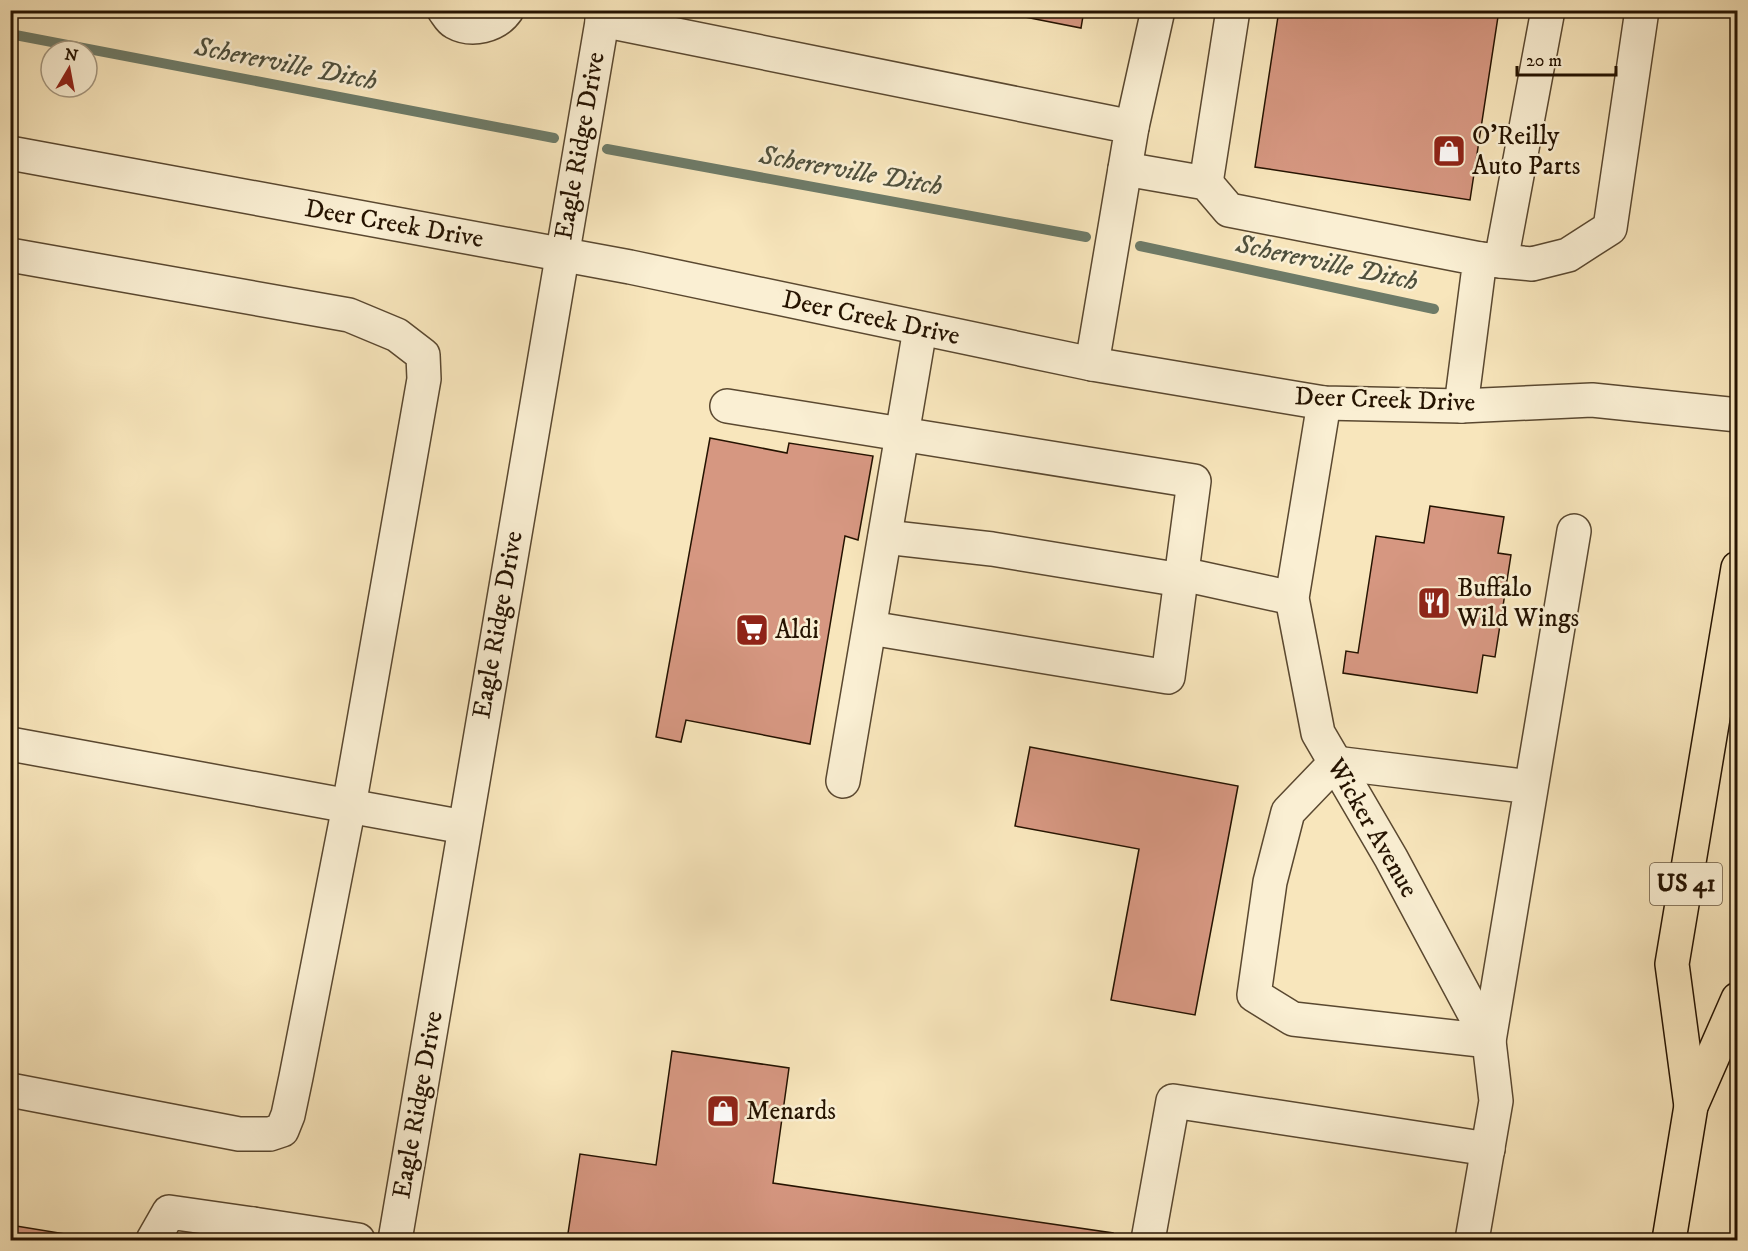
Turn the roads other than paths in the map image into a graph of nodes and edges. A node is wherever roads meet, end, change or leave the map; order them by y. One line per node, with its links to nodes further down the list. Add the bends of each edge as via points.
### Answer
1 (444, 10): 2 (street, via 453,21 476,28 501,19)
2 (507, 10)
3 (1158, 10): 8 (street)
4 (1233, 10): 11 (street)
5 (1548, 10): 14 (street)
6 (1642, 10): 14 (street, via 1610,228 1568,255 1532,264)
7 (603, 15): 8 (street); 13 (street, Eagle Ridge Drive)
8 (1132, 127): 10 (street)
9 (10, 153): 13 (street, Deer Creek Drive)
10 (1125, 169): 11 (street); 16 (street)
11 (1206, 183): 14 (street, via 1228,210)
12 (10, 255): 32 (street, via 349,315 397,334 423,355 420,408)
13 (561, 255): 15 (street, Deer Creek Drive); 33 (street, Eagle Ridge Drive)
14 (1491, 260): 19 (street)
15 (920, 329): 16 (street, Deer Creek Drive); 21 (street)
16 (1092, 364): 17 (street, Deer Creek Drive)
17 (1324, 403): 19 (street, Deer Creek Drive); 26 (street, Wicker Avenue)
18 (727, 405): 21 (street)
19 (1461, 405): 20 (street, Deer Creek Drive, via 1592,400)
20 (1737, 415)
21 (903, 434): 23 (street); 25 (street, via 1194,481)
22 (1574, 531): 31 (street)
23 (885, 537): 25 (street); 27 (street)
24 (1737, 568): 37 (highway, US 41, via 1672,964)
25 (1182, 577): 26 (street); 27 (street, via 1168,677)
26 (1292, 598): 29 (street, Wicker Avenue, via 1318,733)
27 (870, 628): 30 (street)
28 (10, 744): 32 (street)
29 (1335, 763): 31 (street); 35 (street, Wicker Avenue); 35 (street, via 1288,812 1270,882 1254,995 1293,1019)
30 (843, 781)
31 (1531, 787): 35 (street)
32 (348, 806): 33 (street); 36 (street, via 296,1077 282,1130 239,1134)
33 (464, 827): 42 (street, Eagle Ridge Drive)
34 (1737, 999): 37 (highway, US 41)
35 (1489, 1041): 38 (street, Wicker Avenue, via 1496,1101)
36 (10, 1089)
37 (1690, 1106): 45 (highway, US 41)
38 (1488, 1149): 43 (street, via 1173,1101); 44 (street, Wicker Avenue)
39 (252, 1232): 40 (street, via 169,1212); 41 (street)
40 (153, 1240)
41 (358, 1240)
42 (395, 1240)
43 (1148, 1240)
44 (1472, 1240)
45 (1669, 1240)

